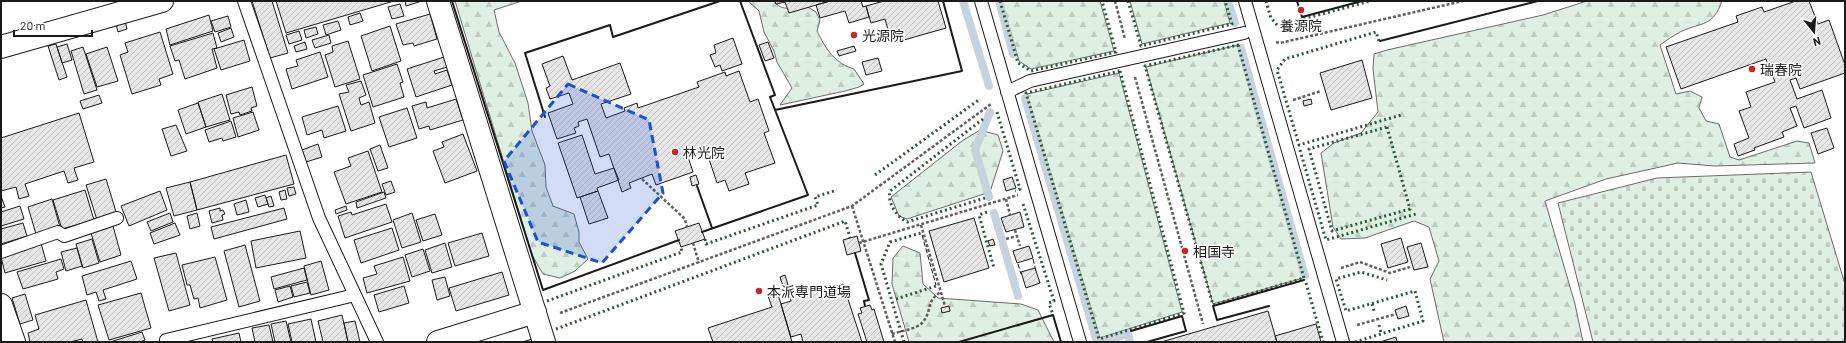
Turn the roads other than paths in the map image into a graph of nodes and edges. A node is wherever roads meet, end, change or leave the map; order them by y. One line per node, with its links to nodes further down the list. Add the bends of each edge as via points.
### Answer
1 (162, 1): 7 (street)
2 (244, 1): 11 (lane, via 319,218)
3 (438, 1): 13 (street)
4 (981, 1): 8 (lane)
5 (1245, 1): 20 (lane)
6 (1244, 33): 8 (lane, via 1030,81)
7 (1, 47)
8 (1007, 92): 19 (lane)
9 (117, 218): 10 (lane, via 64,236 58,232)
10 (1, 252)
11 (355, 295): 14 (lane); 16 (lane)
12 (1, 305): 15 (street)
13 (537, 317): 17 (street); 18 (street)
14 (166, 340)
15 (14, 342)
16 (377, 342)
17 (438, 342)
18 (544, 342)
19 (1080, 342)
20 (1343, 342)

